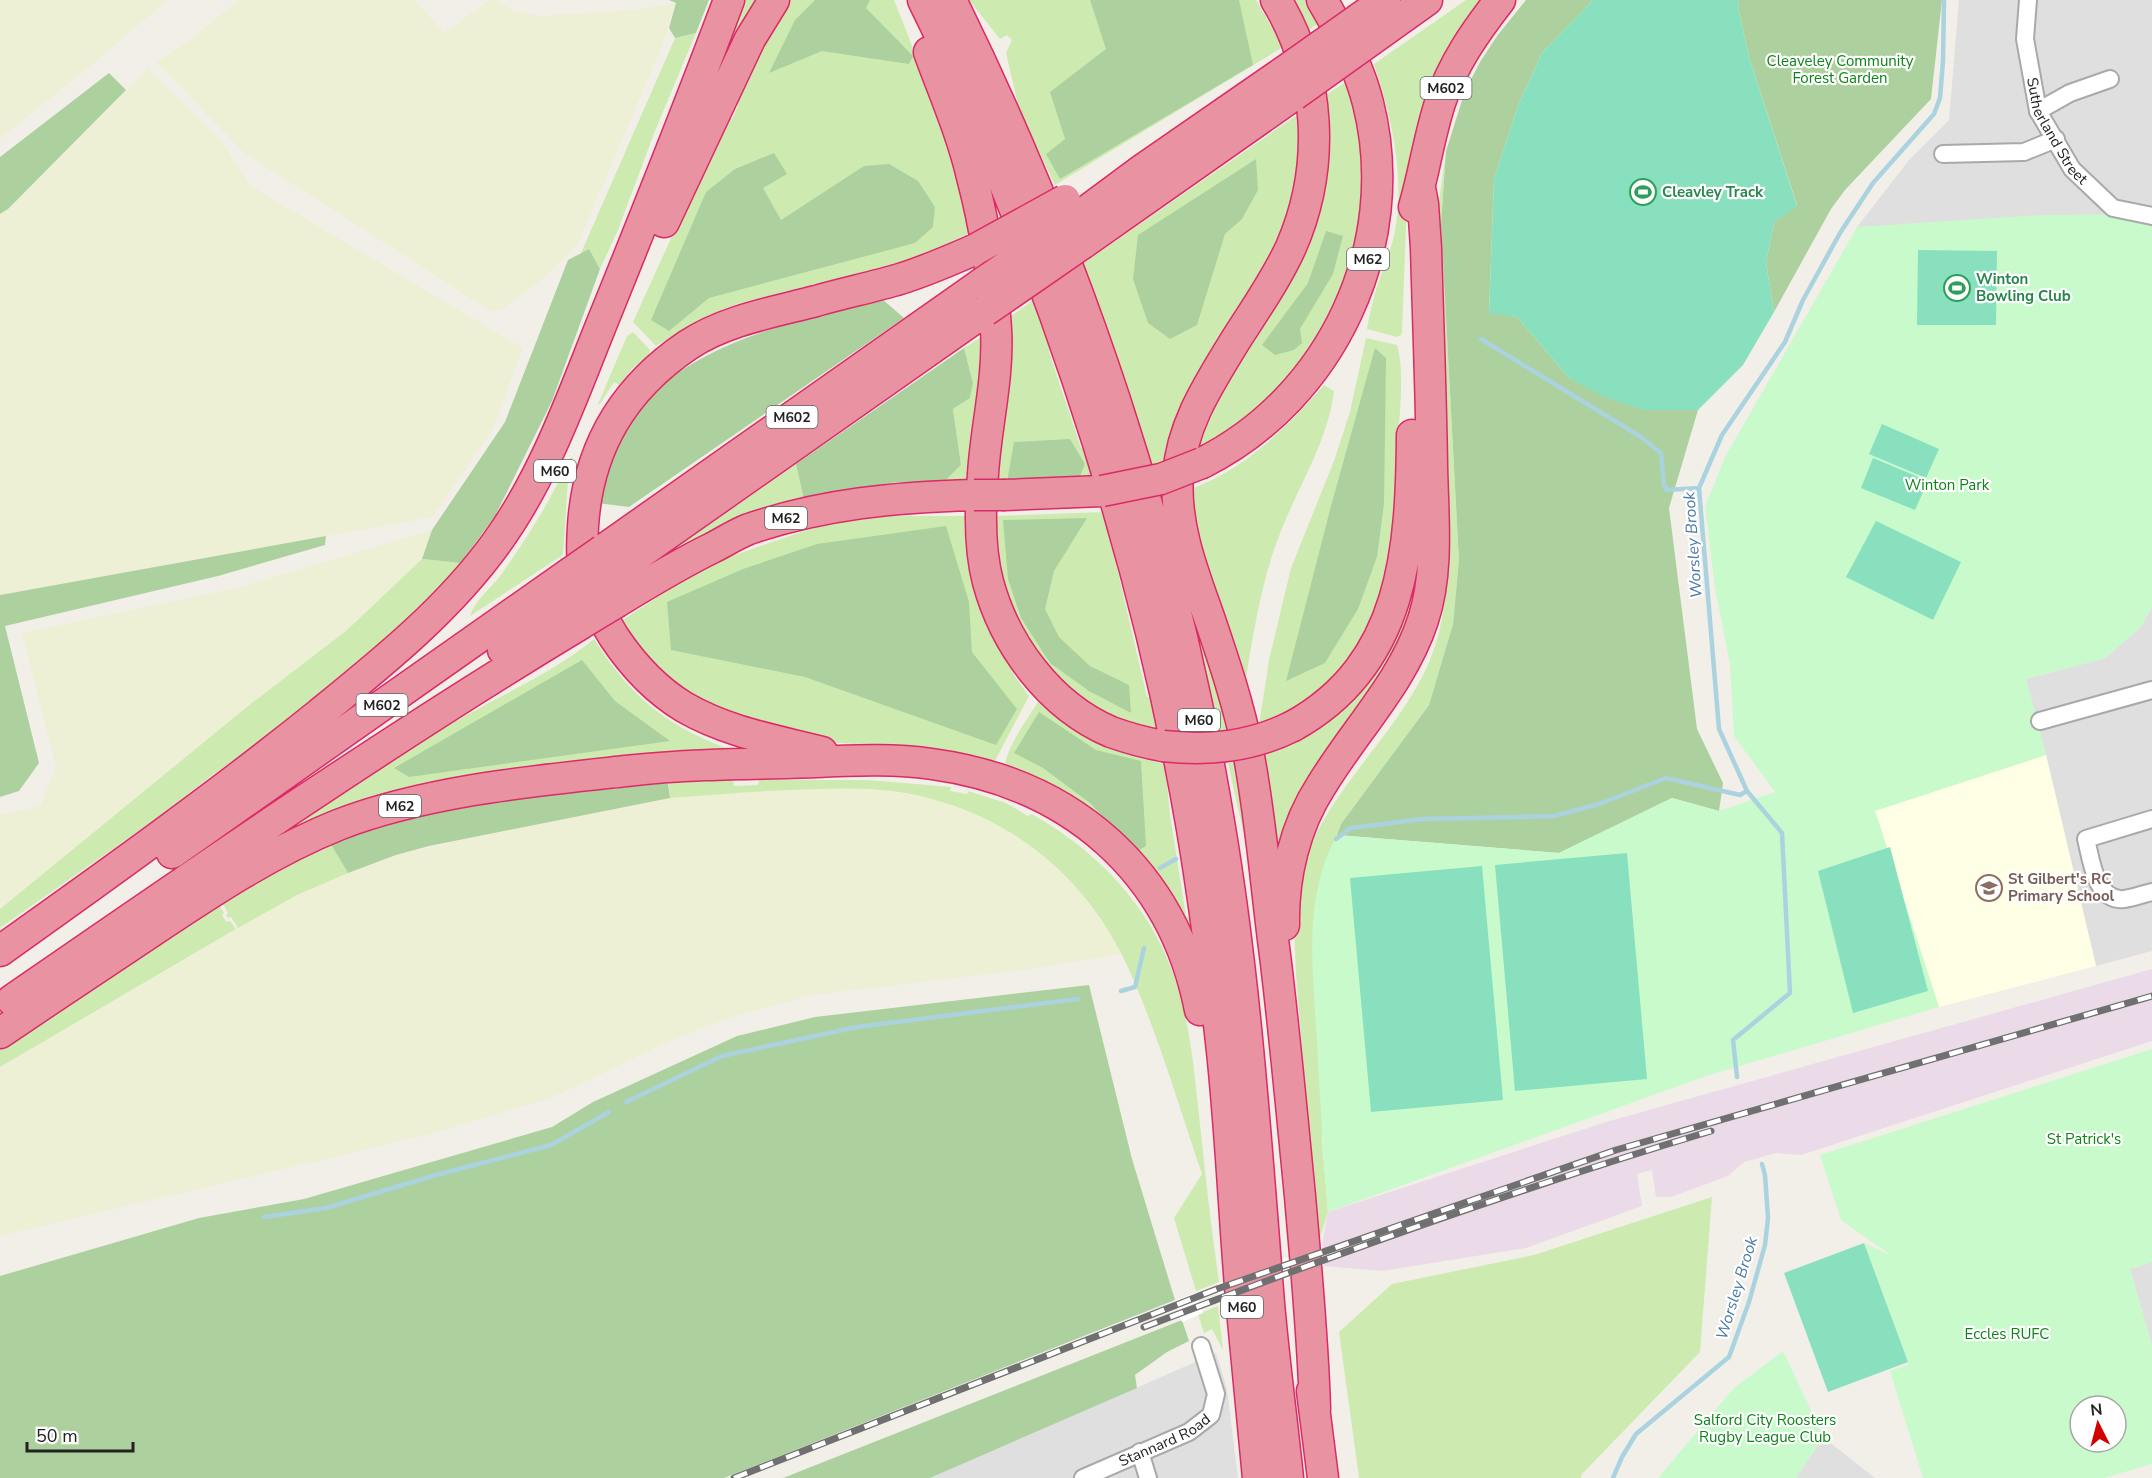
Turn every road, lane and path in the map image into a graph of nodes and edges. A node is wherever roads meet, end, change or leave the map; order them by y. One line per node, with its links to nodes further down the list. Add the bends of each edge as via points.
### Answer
1 (729, 0): 30 (highway, via 563,419 529,491 500,539 424,625 340,698 254,766)
2 (774, 0): 28 (highway, M60, via 724,92 626,306 567,448 523,530 463,605 406,660)
3 (908, 0): 18 (highway, M60, bridge, via 972,175 994,295 995,361 981,501 988,581 1010,639 1034,673 1064,703 1110,731 1163,746 1194,749 1254,741 1293,726 1336,694 1362,666 1383,632 1399,588 1411,497 1414,206)
4 (923, 0): 35 (highway, M60, via 971,102 1048,296 1104,456 1140,584 1193,838 1221,1045)
5 (951, 0): 26 (highway, M60, via 1033,180 1103,365 1168,578)
6 (1276, 0): 34 (highway, M60, via 1295,40 1311,96 1315,135 1312,177 1286,257 1197,405 1182,442 1177,479 1187,550 1248,753)
7 (1322, 0): 21 (highway, M62, bridge, via 1359,75 1371,117 1376,181 1370,250 1337,336 1306,381 1245,438 1202,463 1133,486 1102,491 915,496 859,502 747,530 675,566)
8 (1385, 0): 12 (highway, M602)
9 (1427, 0): 12 (highway, M602)
10 (1500, 0): 18 (highway, M602, via 1472,37 1449,80 1435,118)
11 (2028, 0): 15 (street, Sutherland Street, via 2025,39)
12 (1365, 29): 14 (highway, M602, bridge)
13 (2110, 79): 15 (street, via 2070,93)
14 (1288, 84): 20 (highway, M602); 20 (highway, M602, via 1253,92)
15 (2038, 111): 16 (street, Sutherland Street)
16 (2056, 139): 17 (street, via 2024,152); 19 (street, Sutherland Street, via 2072,169 2113,208)
17 (1943, 154)
18 (1419, 188): 34 (highway, M60, via 1426,248 1430,393 1430,588 1423,619 1402,665 1319,787 1298,836 1284,908)
19 (2152, 216)
20 (1073, 222): 21 (highway, M602, bridge, via 983,298); 25 (highway, M602, bridge, via 976,249 900,279 718,330 664,362 631,395 608,430 584,503 584,571 596,605 635,665 683,706 722,726)
21 (609, 576): 22 (highway, M602, bridge); 22 (highway, M62, bridge)
22 (575, 598): 28 (highway, M602); 32 (highway, M602, via 266,824)
23 (2152, 690): 24 (street)
24 (2040, 721)
25 (860, 761): 33 (highway, M62, via 692,765 586,775 500,786 370,814 269,857); 35 (highway, M60, via 930,763 992,777 1078,817 1107,839 1161,903 1190,967)
26 (1212, 776): 37 (highway, M60, via 1227,814 1251,924); 42 (highway, M60, via 1248,1042 1269,1307)
27 (2152, 819): 29 (street, via 2086,839 2096,878 2105,893 2121,900)
28 (193, 838): 31 (highway)
29 (2152, 892)
30 (0, 951)
31 (0, 974)
32 (0, 1009)
33 (0, 1033)
34 (1285, 1038): 37 (highway, M60, via 1313,1346)
35 (1228, 1136): 41 (highway, M60)
36 (1201, 1346): 38 (street, Stannard Road, via 1216,1394 1211,1415 1190,1432)
37 (1315, 1409): 43 (highway, M60)
38 (1140, 1452): 39 (street, Stannard Road); 40 (street)
39 (1083, 1478)
40 (1148, 1478)
41 (1258, 1478)
42 (1288, 1478)
43 (1323, 1478)

